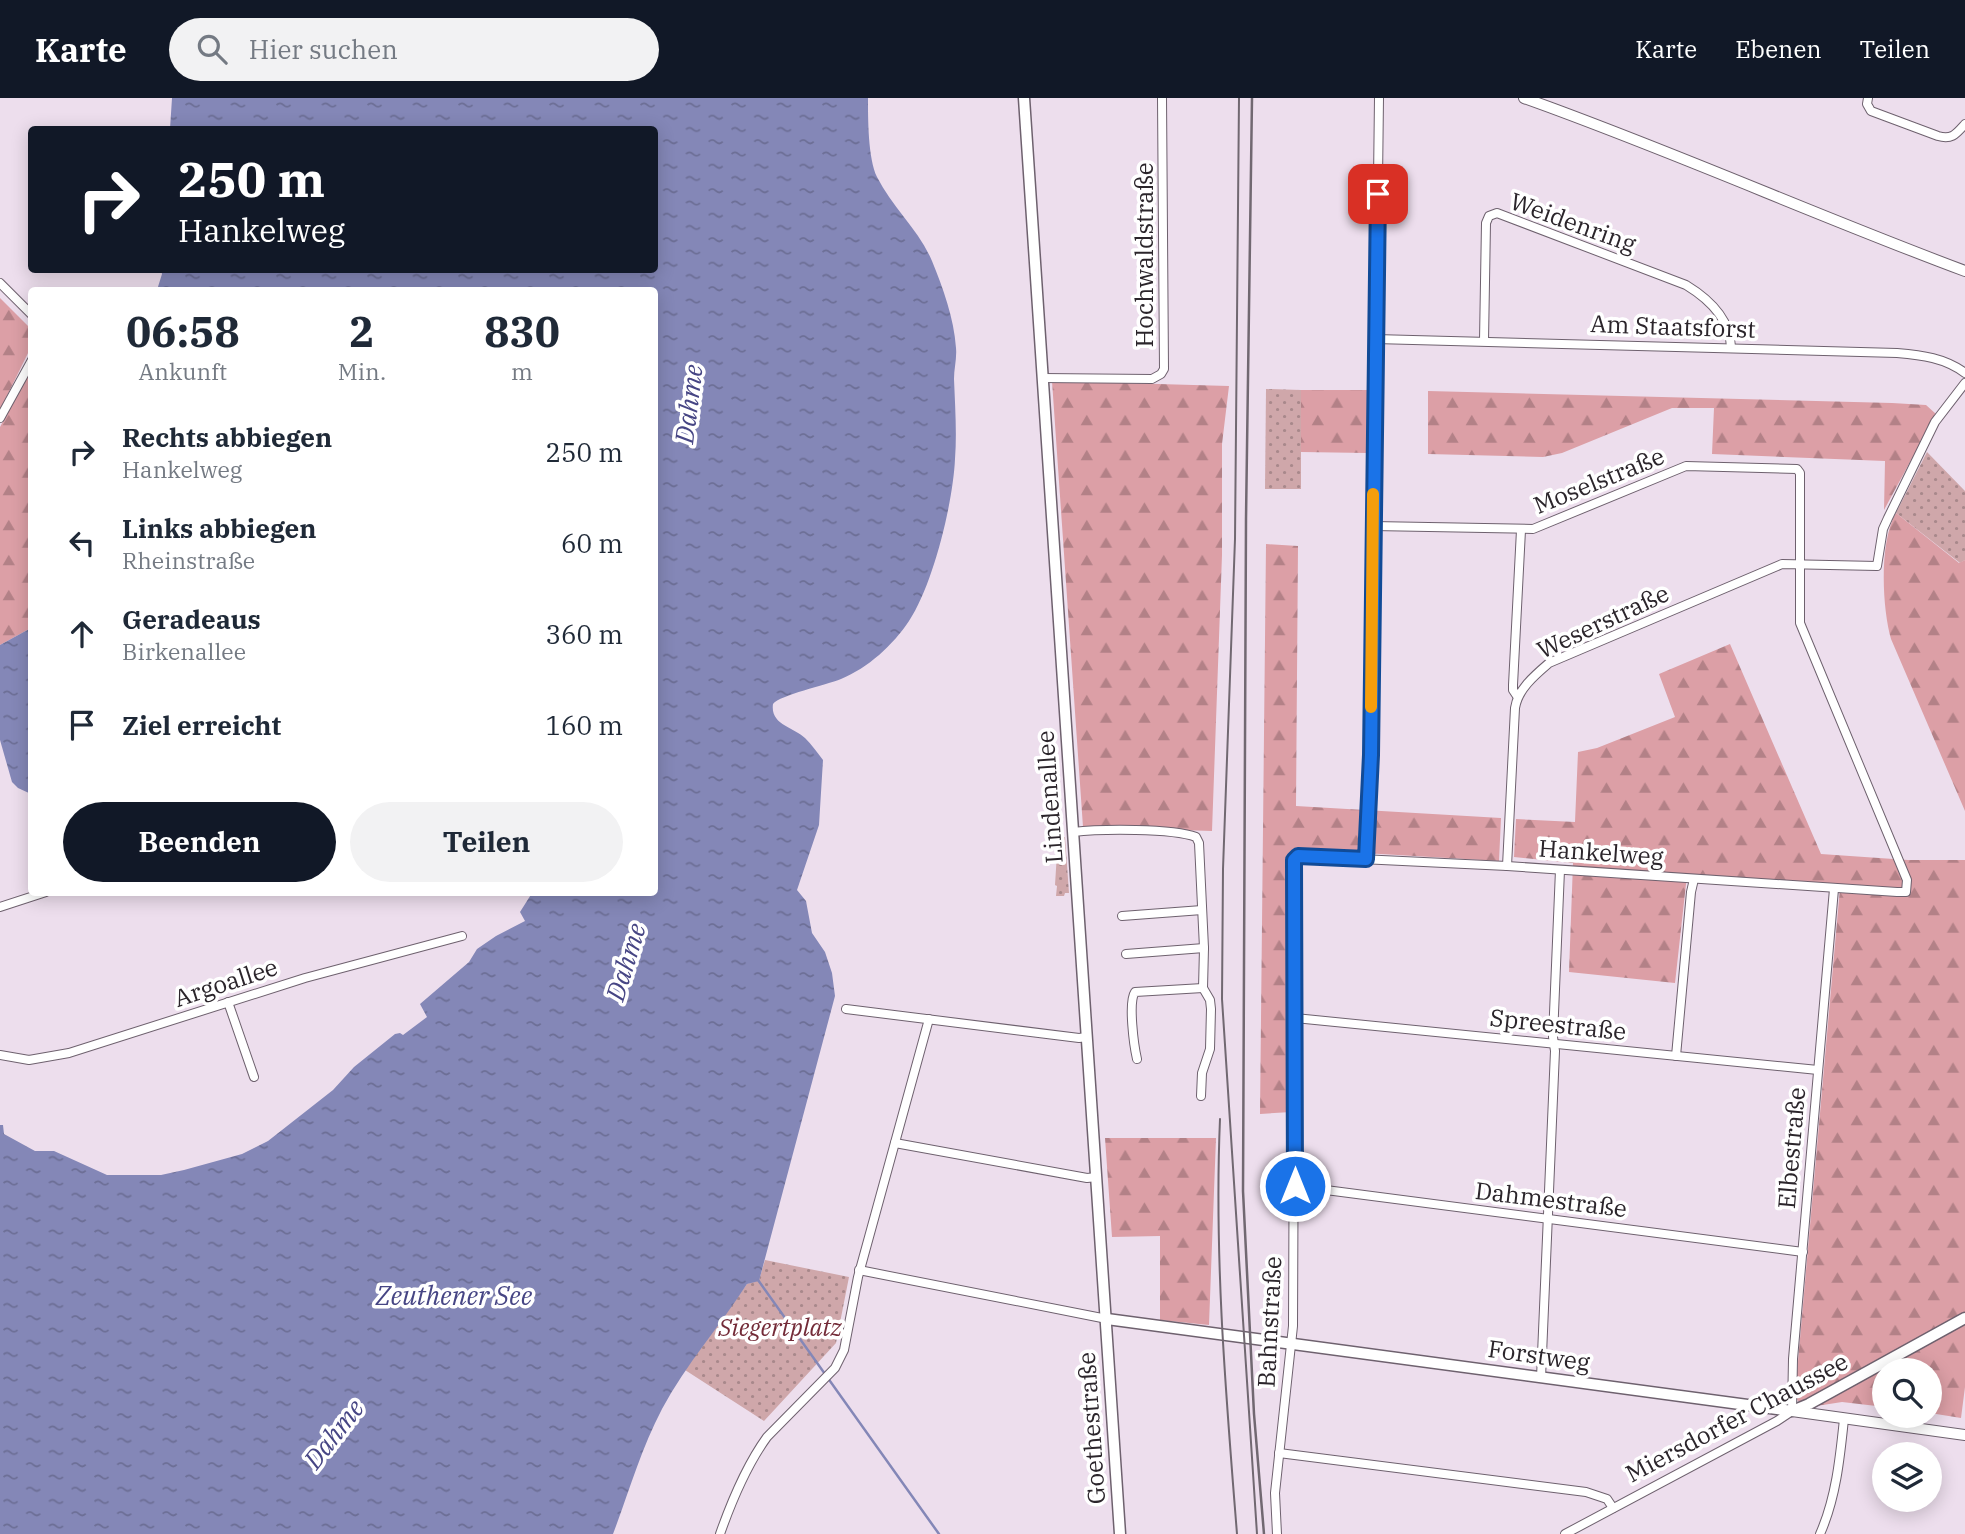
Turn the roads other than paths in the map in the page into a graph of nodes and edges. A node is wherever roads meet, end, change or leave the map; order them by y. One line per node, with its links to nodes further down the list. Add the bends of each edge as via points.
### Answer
1 (1024, 98): 15 (main road, Lindenallee)
2 (1162, 98): 15 (street, Hochwaldstraße, via 1164,369 1152,379)
3 (1379, 98): 10 (street)
4 (1524, 98): 7 (street)
5 (1868, 98): 6 (street, via 1871,111 1948,139)
6 (1965, 124)
7 (1965, 271)
8 (0, 283): 9 (street)
9 (28, 311)
10 (1375, 339): 11 (street, Am Staatsforst); 18 (street)
11 (1484, 341): 12 (street, Am Staatsforst); 12 (street, Weidenring, via 1486,223 1497,213 1702,294 1723,320)
12 (1731, 347): 14 (street, Am Staatsforst, via 1924,356)
13 (28, 367): 17 (street)
14 (1965, 373)
15 (1042, 378): 22 (main road, Lindenallee)
16 (1965, 383): 20 (street, Weserstraße, via 1935,422 1888,518 1877,566)
17 (0, 418)
18 (1373, 526): 19 (street, Moselstraße); 23 (street)
19 (1521, 530): 20 (street, Moselstraße, via 1547,525 1686,466 1797,469); 21 (street, via 1513,685)
20 (1799, 564): 21 (street, Weserstraße, via 1782,564 1549,663); 28 (street, Hankelweg, via 1800,623 1908,880 1906,892)
21 (1517, 696): 25 (street)
22 (1073, 832): 31 (street, via 1196,837); 41 (main road, Lindenallee)
23 (1366, 859): 24 (street, Hankelweg, via 1298,856); 25 (street, Hankelweg)
24 (1294, 860): 39 (street, Bahnstraße)
25 (1507, 866): 26 (street, Hankelweg)
26 (1560, 870): 27 (street, Hankelweg); 42 (street)
27 (1694, 879): 28 (street, Hankelweg); 44 (street)
28 (1834, 889): 46 (street, Elbestraße)
29 (34, 896): 30 (street)
30 (0, 907)
31 (1202, 910): 32 (street); 34 (street)
32 (1122, 916)
33 (462, 936): 37 (street, Argoallee)
34 (1204, 948): 35 (street); 36 (street)
35 (1126, 954)
36 (1203, 988): 45 (street, via 1135,992); 48 (street, via 1210,1000 1211,1034)
37 (228, 1002): 43 (street, Argoallee, via 69,1053 29,1060); 47 (street)
38 (846, 1009): 40 (street)
39 (1295, 1018): 42 (street, Spreestraße); 51 (street, Bahnstraße)
40 (929, 1019): 41 (street); 49 (street)
41 (1087, 1037): 50 (main road, Lindenallee)
42 (1554, 1044): 44 (street, Spreestraße); 52 (street)
43 (0, 1055)
44 (1676, 1056): 46 (street, Spreestraße)
45 (1137, 1059)
46 (1818, 1070): 53 (street, Elbestraße)
47 (254, 1077)
48 (1201, 1096)
49 (895, 1143): 50 (street); 54 (street)
50 (1097, 1177): 56 (main road, Lindenallee)
51 (1295, 1186): 52 (street, Dahmestraße); 57 (street, Bahnstraße)
52 (1548, 1219): 53 (street, Dahmestraße); 58 (street)
53 (1803, 1252): 59 (street, Elbestraße)
54 (859, 1270): 56 (street); 64 (street, via 844,1350 835,1368 758,1449)
55 (1965, 1318): 59 (main road, Miersdorfer Chaussee)
56 (1107, 1319): 57 (main road, Forstweg); 65 (main road, Goethestraße)
57 (1291, 1345): 58 (main road, Forstweg); 62 (street, Bahnstraße)
58 (1541, 1378): 59 (main road, Forstweg)
59 (1792, 1411): 60 (street, Forstweg); 63 (street, Miersdorfer Chaussee)
60 (1844, 1419): 61 (street, Forstweg); 68 (street, via 1840,1456)
61 (1965, 1435)
62 (1279, 1453): 63 (street, via 1592,1493 1607,1499); 66 (street, Bahnstraße)
63 (1613, 1508): 67 (street, Miersdorfer Chaussee)
64 (720, 1534)
65 (1120, 1534)
66 (1277, 1534)
67 (1565, 1534)
68 (1820, 1534)

